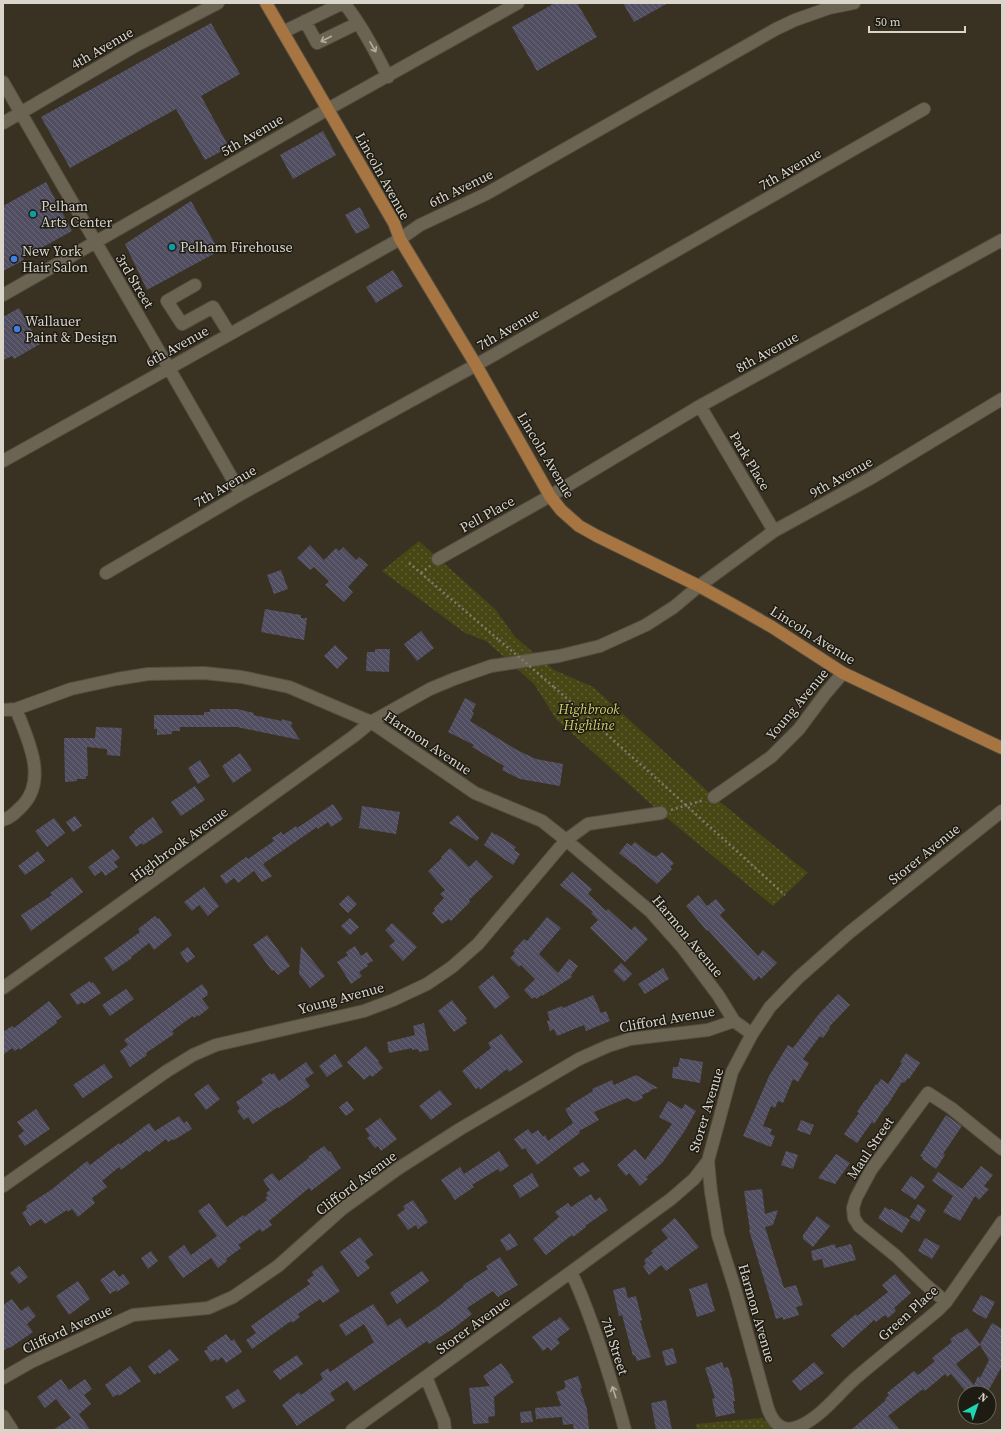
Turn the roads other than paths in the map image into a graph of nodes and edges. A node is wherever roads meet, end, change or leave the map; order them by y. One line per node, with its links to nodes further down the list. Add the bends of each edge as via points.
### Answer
1 (218, 3): 13 (street, 4th Avenue, via 135,46)
2 (266, 3): 8 (main road, Lincoln Avenue)
3 (344, 3): 6 (street); 7 (street)
4 (518, 3): 9 (street, 5th Avenue)
5 (854, 3): 15 (street, 6th Avenue, via 795,20 776,29 486,194 420,225)
6 (305, 21): 7 (street, one-way to 6, via 317,44); 8 (street)
7 (358, 23): 9 (street, one-way to 9)
8 (283, 32): 11 (main road, Lincoln Avenue)
9 (388, 77): 11 (street, 5th Avenue)
10 (3, 82): 13 (street, 3rd Street)
11 (328, 109): 15 (main road, Lincoln Avenue, via 394,223); 17 (street, 5th Avenue)
12 (924, 109): 21 (street, 7th Avenue)
13 (21, 113): 14 (street, 4th Avenue); 17 (street, 3rd Street)
14 (3, 123)
15 (400, 239): 20 (street, 6th Avenue); 21 (main road, Lincoln Avenue)
16 (1002, 240): 24 (street, 8th Avenue)
17 (95, 242): 19 (street, 5th Avenue); 22 (street, 3rd Street)
18 (195, 285): 20 (street, via 167,301 182,324 213,307)
19 (3, 295)
20 (229, 333): 22 (street, 6th Avenue)
21 (476, 364): 26 (street, 7th Avenue); 27 (main road, Lincoln Avenue)
22 (169, 367): 25 (street, 6th Avenue); 26 (street, 3rd Street)
23 (1002, 399): 28 (street, 9th Avenue, via 871,478)
24 (700, 406): 27 (street, 8th Avenue); 28 (street, Park Place)
25 (3, 461)
26 (241, 494): 30 (street, 7th Avenue)
27 (550, 496): 29 (street, Pell Place); 31 (main road, Lincoln Avenue, via 579,526)
28 (774, 531): 31 (street, 9th Avenue)
29 (438, 559)
30 (106, 573)
31 (699, 586): 32 (main road, Lincoln Avenue, via 772,627); 35 (street, Highbrook Avenue, via 674,607 646,625 600,646 559,656 491,666 430,689)
32 (843, 673): 36 (main road, Lincoln Avenue); 37 (street, Young Avenue, via 799,729 771,757)
33 (16, 708): 34 (street, Harmon Avenue); 35 (street, Harmon Avenue, via 71,689 117,679 148,674 204,673 242,677 289,687); 40 (street, via 36,770 34,787 27,800 17,811)
34 (3, 710)
35 (371, 722): 41 (street, Harmon Avenue, via 475,793 542,821); 42 (street, Highbrook Avenue)
36 (1002, 748)
37 (714, 797)
38 (1002, 811): 44 (street, Storer Avenue, via 824,954 770,1007)
39 (661, 813): 41 (street, Young Avenue, via 588,824)
40 (3, 820)
41 (566, 840): 43 (street, Harmon Avenue, via 651,912 682,947); 47 (street, Young Avenue, via 478,944 452,967 427,984 364,1011 216,1045 193,1055)
42 (3, 988)
43 (734, 1021): 44 (street, Harmon Avenue); 52 (street, Clifford Avenue, via 708,1030 630,1039 579,1059 399,1168 342,1209 278,1266 233,1297 208,1308 133,1315 31,1362)
44 (752, 1034): 46 (street, Storer Avenue, via 732,1072)
45 (1002, 1149): 50 (street, Maul Street, via 952,1108 928,1093 871,1170 856,1198 854,1218 859,1226)
46 (708, 1161): 49 (street, Storer Avenue, via 694,1180 671,1199); 53 (street, Harmon Avenue, via 718,1235 772,1418 784,1428 793,1429)
47 (3, 1186)
48 (1002, 1222): 50 (street, Green Place)
49 (571, 1272): 51 (street, Storer Avenue); 58 (street, 7th Street, one-way to 49, via 582,1294)
50 (946, 1302): 53 (street, Green Place, via 856,1377)
51 (426, 1376): 56 (street, Storer Avenue); 57 (street, via 444,1421)
52 (3, 1378)
53 (818, 1413)
54 (3, 1416): 55 (street)
55 (12, 1430)
56 (352, 1430)
57 (445, 1430)
58 (625, 1430)

